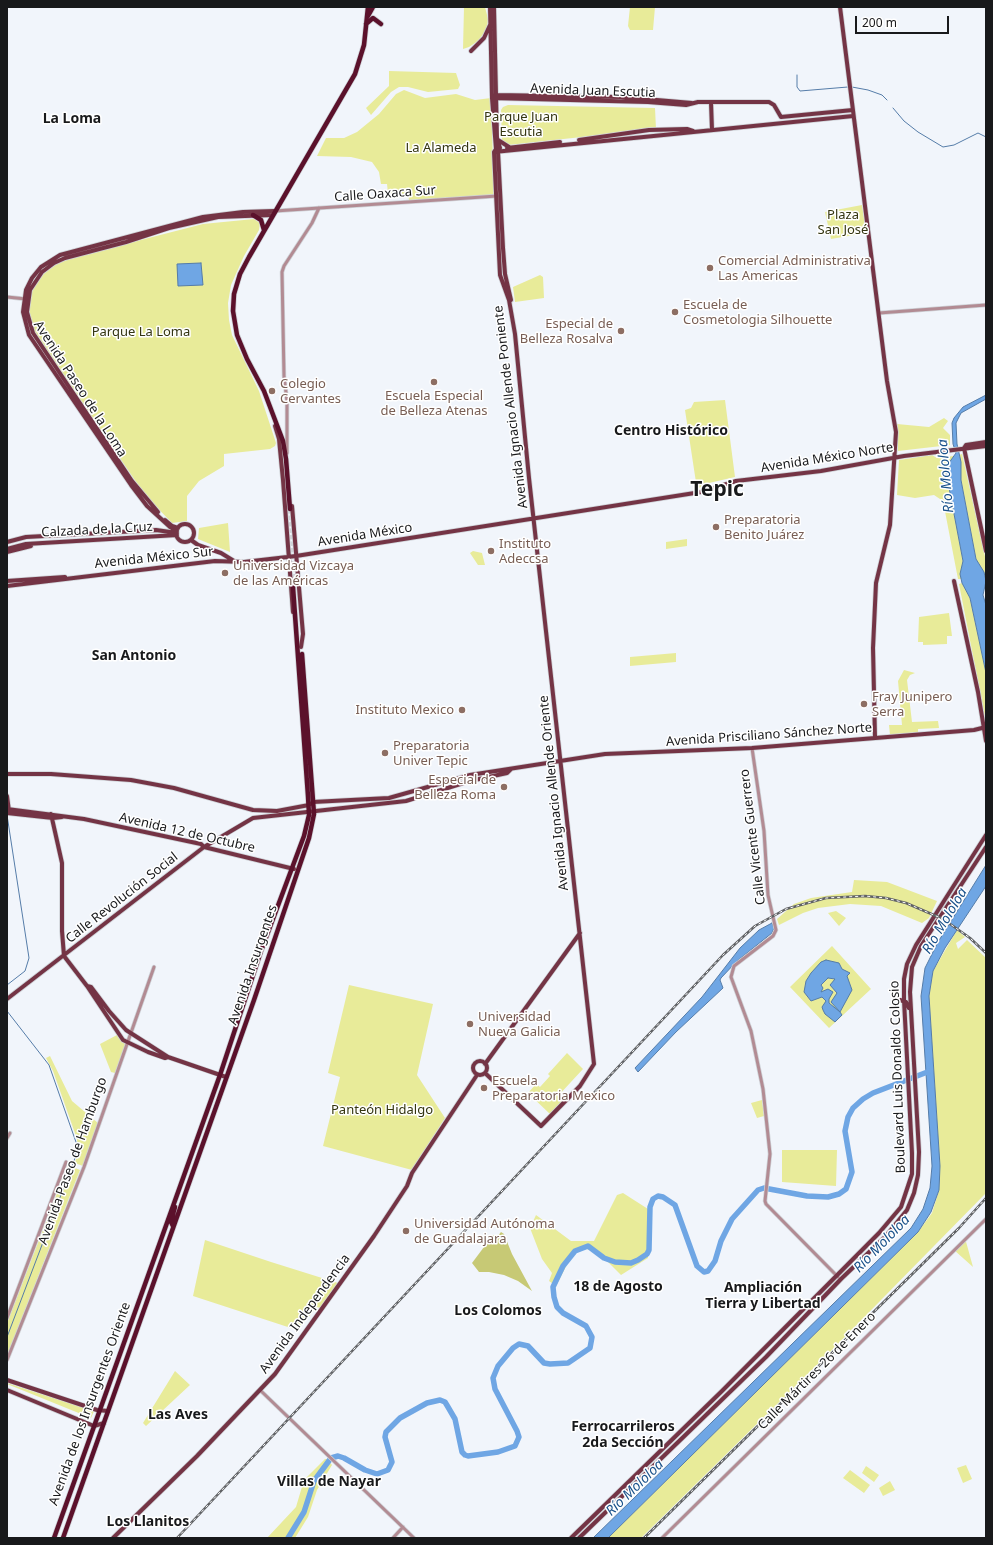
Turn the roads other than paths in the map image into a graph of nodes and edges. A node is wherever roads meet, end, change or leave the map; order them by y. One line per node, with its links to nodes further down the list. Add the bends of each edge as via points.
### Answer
1 (373, 7): 7 (highway)
2 (490, 7): 6 (main road, Avenida Ignacio Allende Poniente)
3 (494, 7): 10 (main road, Avenida Ignacio Allende Poniente)
4 (840, 7): 15 (main road)
5 (368, 8): 7 (highway)
6 (491, 23): 9 (main road, via 484,38); 10 (main road, Avenida Ignacio Allende Poniente)
7 (366, 24): 8 (highway, via 374,18); 24 (highway, via 364,45 356,74)
8 (381, 24)
9 (471, 51)
10 (494, 97): 11 (main road, Avenida Juan Escutia); 13 (main road, Avenida Juan Escutia, via 635,98); 14 (main road, Avenida Ignacio Allende Poniente); 21 (main road, Avenida Ignacio Allende Poniente)
11 (502, 99): 13 (main road, Avenida Juan Escutia, via 686,105); 14 (main road)
12 (711, 102): 13 (main road, Avenida Juan Escutia); 15 (main road, Avenida Juan Escutia, via 769,102 774,105 781,117); 17 (main road)
13 (692, 103)
14 (497, 104): 19 (main road, Avenida Ignacio Allende Poniente)
15 (853, 110): 16 (main road)
16 (853, 116): 17 (main road); 30 (main road)
17 (712, 130): 18 (main road)
18 (694, 131): 20 (main road, via 649,130); 21 (main road)
19 (497, 139): 20 (main road); 21 (main road, Avenida Ignacio Allende Poniente)
20 (509, 148): 21 (main road)
21 (497, 150): 22 (main road, Avenida Ignacio Allende Poniente)
22 (498, 196): 23 (street, Calle Oaxaca Sur); 38 (main road, Avenida Ignacio Allende Poniente)
23 (319, 208): 24 (street, Calle Oaxaca Sur); 35 (street, via 282,272)
24 (274, 213): 25 (main road, Avenida Paseo de la Loma); 26 (highway); 28 (main road, Avenida Paseo de la Loma, via 243,212 202,217 60,255 35,273 29,284)
25 (253, 215): 26 (highway, via 261,220); 28 (main road, Avenida Paseo de la Loma, via 218,217 59,260 42,272)
26 (263, 232): 31 (highway, via 240,274 234,294 233,311 237,335)
27 (7, 297): 28 (street)
28 (26, 299): 39 (main road, Avenida Paseo de la Loma, via 23,312 29,335 143,501)
29 (986, 305): 30 (street)
30 (879, 313): 36 (main road, via 896,432)
31 (269, 405): 37 (main road, Avenida Insurgentes, via 280,445); 37 (highway, via 286,459)
32 (986, 442): 34 (main road, Avenida México Norte)
33 (986, 446): 34 (main road, Avenida México Norte)
34 (962, 448): 36 (main road, Avenida México Norte); 48 (main road)
35 (287, 453): 50 (main road)
36 (895, 461): 38 (main road, Avenida México Norte, via 736,481 701,492); 61 (main road, via 890,525 876,583 873,648)
37 (287, 510): 51 (main road, Avenida Insurgentes)
38 (534, 520): 41 (main road, Avenida México Norte); 64 (main road, Avenida Ignacio Allende Oriente)
39 (177, 532): 40 (main road, Calzada de la Cruz, via 156,530); 42 (main road, Calzada de la Cruz); 43 (main road, via 182,541); 43 (main road, via 184,524 192,527 194,533)
40 (98, 533): 42 (main road); 44 (main road, Calzada de la Cruz, via 36,537)
41 (445, 533): 50 (main road, Avenida México)
42 (99, 539): 45 (main road, Calzada de la Cruz)
43 (191, 540): 47 (main road)
44 (7, 543)
45 (48, 543): 46 (main road, Calzada de la Cruz, via 19,545); 49 (main road)
46 (7, 549)
47 (213, 550): 52 (main road, via 219,556); 53 (main road)
48 (986, 551)
49 (7, 552)
50 (296, 556): 51 (main road, Avenida México); 55 (main road)
51 (288, 557): 53 (main road, Avenida México Sur); 54 (main road, Avenida Insurgentes)
52 (215, 561): 53 (main road, Avenida México Sur); 57 (main road, Avenida México Sur)
53 (235, 562)
54 (290, 580): 55 (main road, via 295,577); 59 (main road, Avenida Insurgentes, via 295,638)
55 (298, 581): 59 (main road, Avenida Insurgentes, via 302,638)
56 (954, 581): 60 (main road)
57 (8, 583)
58 (294, 586): 59 (highway, Avenida Insurgentes)
59 (300, 647): 68 (highway, Avenida Insurgentes)
60 (984, 729): 61 (main road, Avenida Prisciliano Sánchez Norte); 62 (main road)
61 (875, 738): 63 (main road, Avenida Prisciliano Sánchez Norte)
62 (986, 741)
63 (752, 748): 64 (main road, Avenida Prisciliano Sánchez Norte, via 605,754); 102 (street, Calle Vicente Guerrero, via 764,832 768,895 775,933 734,966 731,973 752,1031 763,1089 770,1154 766,1204)
64 (561, 762): 65 (main road, Avenida Prisciliano Sánchez Norte); 76 (main road, Avenida Ignacio Allende Oriente)
65 (511, 769): 68 (main road, via 465,776 389,798); 68 (main road, via 507,773 470,781 406,801)
66 (7, 774): 68 (main road, via 87,776 149,782 253,810 277,811)
67 (7, 796): 69 (main road)
68 (311, 807): 72 (main road, Calle Revolución Social, via 278,816 253,818); 74 (highway, Avenida Insurgentes); 75 (highway, Avenida Insurgentes, via 308,838)
69 (8, 812): 70 (main road, Avenida 12 de Octubre)
70 (52, 816): 72 (main road, Avenida 12 de Octubre, via 70,816 200,844); 77 (main road, via 62,863)
71 (986, 835): 81 (main road, Boulevard Luis Donaldo Colosio, via 910,956)
72 (204, 847): 74 (main road, Avenida 12 de Octubre); 77 (main road, Calle Revolución Social)
73 (986, 847): 82 (main road, Boulevard Luis Donaldo Colosio, via 917,955 910,980)
74 (292, 868): 75 (main road, Avenida 12 de Octubre); 88 (highway, Avenida Insurgentes)
75 (298, 870): 90 (highway, Avenida Insurgentes)
76 (580, 932): 86 (main road); 87 (main road, Avenida Ignacio Allende Oriente, via 594,1064 580,1086 541,1126)
77 (64, 956): 79 (main road); 80 (main road, Calle Revolución Social)
78 (154, 967): 83 (street, Avenida Paseo de Hamburgo)
79 (87, 986): 83 (main road, via 91,987 108,1011); 84 (main road, via 118,1034)
80 (7, 998)
81 (902, 1000): 82 (main road, via 908,1004); 102 (main road, Boulevard Luis Donaldo Colosio, via 909,1086 912,1174 905,1198 892,1219)
82 (911, 1020): 104 (main road, Boulevard Luis Donaldo Colosio, via 919,1152 918,1175 911,1202 897,1224)
83 (131, 1034): 84 (street, Avenida Paseo de Hamburgo); 85 (main road)
84 (128, 1044): 85 (main road, via 164,1058); 107 (street, Avenida Paseo de Hamburgo, via 84,1168)
85 (168, 1057): 88 (main road)
86 (485, 1064): 87 (main road); 89 (main road, via 475,1064 474,1070)
87 (485, 1073): 89 (main road)
88 (220, 1075): 90 (main road); 91 (highway, Avenida Insurgentes)
89 (478, 1075): 110 (main road, Avenida Independencia, via 415,1167 407,1186 374,1236 292,1353)
90 (226, 1077): 96 (highway, Avenida Insurgentes)
91 (202, 1122): 94 (highway, Avenida Insurgentes); 96 (highway, via 204,1126 194,1155)
92 (10, 1133): 93 (street)
93 (7, 1138)
94 (189, 1159): 96 (highway); 97 (highway, Avenida Insurgentes)
95 (66, 1162): 106 (street)
96 (196, 1162): 99 (highway, Avenida Insurgentes)
97 (175, 1200): 99 (highway, via 171,1222); 100 (highway, Avenida Insurgentes)
98 (986, 1219): 125 (street, Calle Mártires 26 de Enero)
99 (173, 1226): 101 (highway, Avenida Insurgentes)
100 (162, 1236): 101 (highway); 103 (highway, Avenida Insurgentes)
101 (169, 1239): 105 (highway, Avenida Insurgentes)
102 (836, 1275): 104 (street); 115 (main road, Boulevard Luis Donaldo Colosio)
103 (147, 1278): 105 (highway); 111 (highway, Avenida de los Insurgentes Oriente)
104 (841, 1279): 116 (main road, Boulevard Luis Donaldo Colosio, via 766,1357)
105 (154, 1280): 112 (highway, Avenida de los Insurgentes Oriente)
106 (7, 1318)
107 (7, 1360)
108 (7, 1380): 111 (main road)
109 (7, 1390): 114 (main road)
110 (260, 1391): 117 (street); 120 (main road, Avenida Independencia)
111 (100, 1411): 112 (main road); 114 (highway, Avenida de los Insurgentes Oriente)
112 (108, 1411): 113 (highway, Avenida de los Insurgentes Oriente)
113 (104, 1423): 114 (main road); 119 (highway, Avenida de los Insurgentes Oriente)
114 (94, 1426): 118 (highway, Avenida de los Insurgentes Oriente)
115 (658, 1454): 116 (main road); 123 (main road, Boulevard Luis Donaldo Colosio)
116 (662, 1458): 124 (main road, Boulevard Luis Donaldo Colosio)
117 (403, 1527): 121 (street); 122 (street)
118 (54, 1538)
119 (64, 1538)
120 (113, 1538)
121 (393, 1538)
122 (414, 1538)
123 (571, 1538)
124 (579, 1538)
125 (662, 1538)

